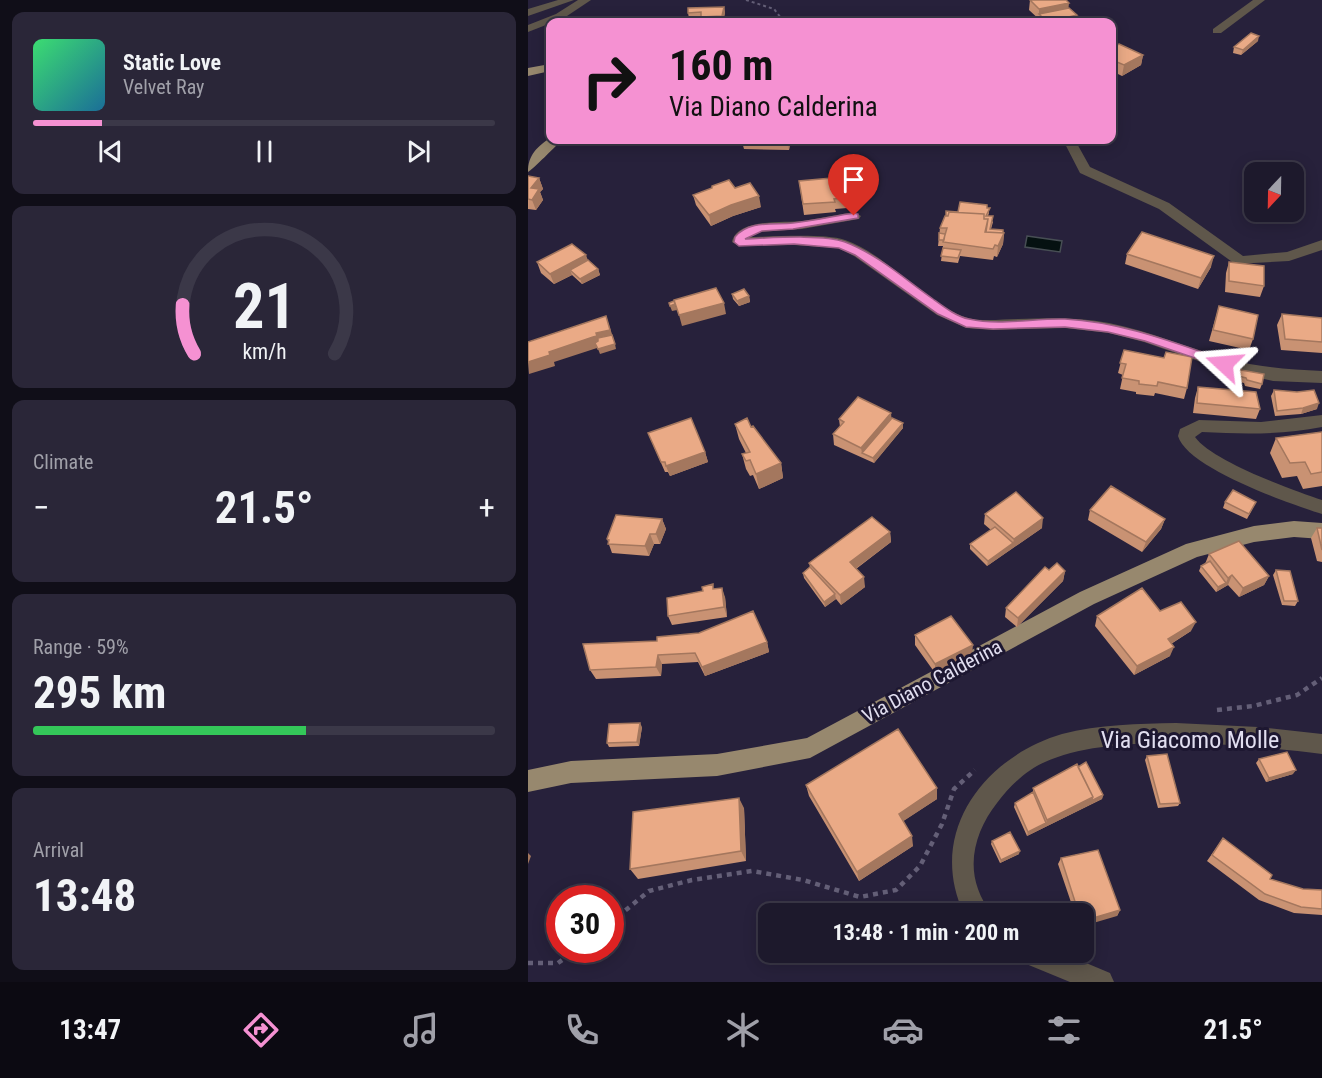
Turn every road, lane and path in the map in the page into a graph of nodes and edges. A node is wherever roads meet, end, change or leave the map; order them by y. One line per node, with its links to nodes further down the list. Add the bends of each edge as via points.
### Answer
1 (570, 0): 5 (street)
2 (586, 0): 6 (street)
3 (746, 0): 7 (path, via 774,9)
4 (1260, 0): 10 (street)
5 (528, 14)
6 (555, 18)
7 (781, 18)
8 (546, 22): 9 (street)
9 (528, 29)
10 (1217, 31)
11 (546, 69): 12 (main road)
12 (528, 72)
13 (550, 144): 15 (main road)
14 (1071, 144): 17 (street, via 1085,170 1164,206 1240,261 1289,256)
15 (528, 168)
16 (854, 216): 18 (street, via 761,227 745,232 739,242 841,244 966,323 1065,323 1108,328 1263,373)
17 (1322, 245)
18 (1322, 377)
19 (1322, 421): 20 (street, via 1261,428 1199,426 1186,434 1190,445 1216,461)
20 (1322, 507)
21 (1322, 531): 23 (main road, Via Diano Calderina, via 1294,529 1254,534 1192,550 1087,598 810,748 717,765 572,772)
22 (1322, 744): 24 (street, Via Giacomo Molle, via 1238,736 1148,735 1086,740 1037,754 990,793 971,823 965,840 962,875)
23 (528, 781)
24 (972, 903)
25 (528, 963): 26 (path)
26 (546, 963)
27 (1055, 963): 28 (street)
28 (1101, 982)

